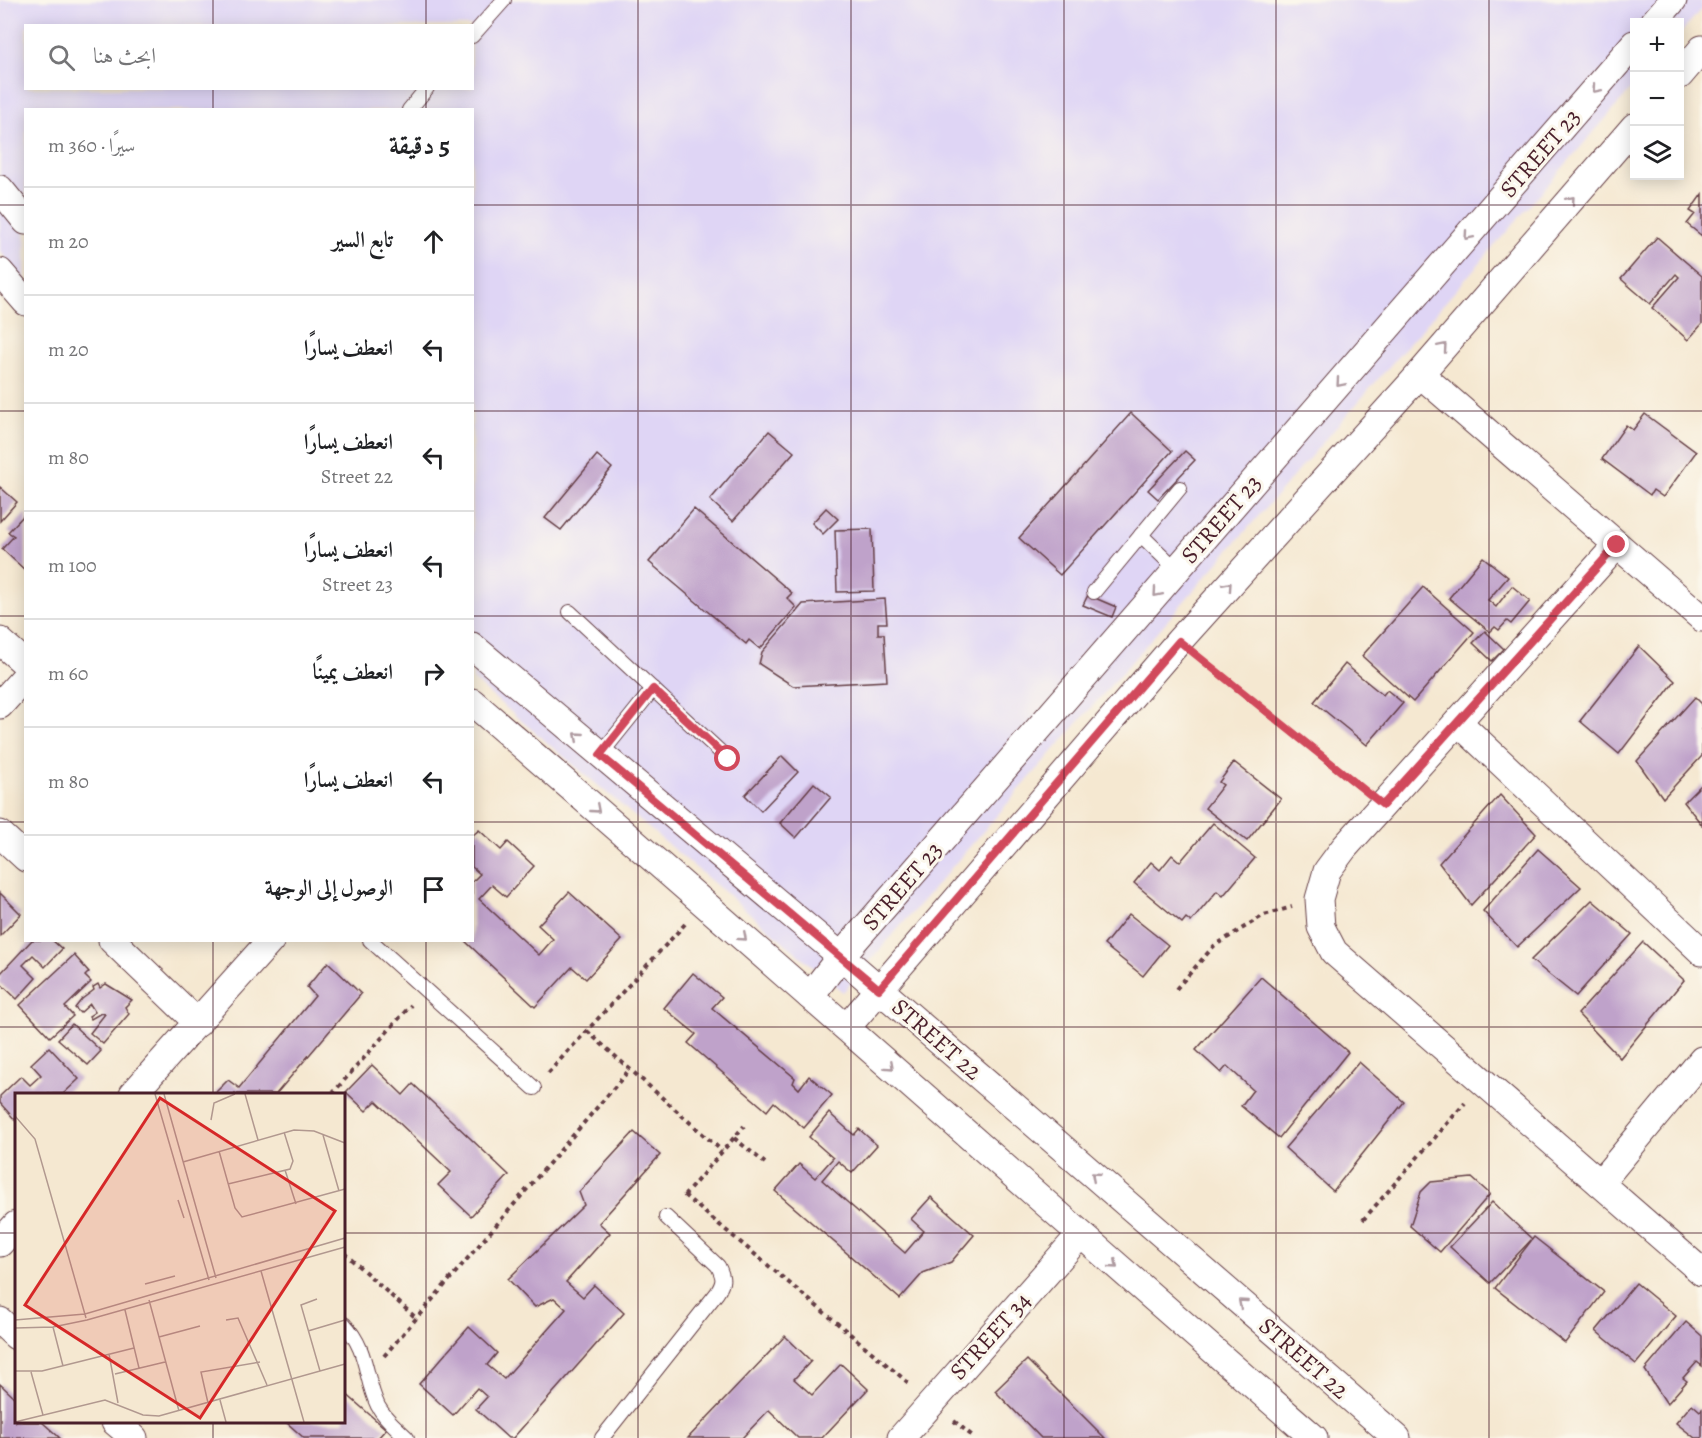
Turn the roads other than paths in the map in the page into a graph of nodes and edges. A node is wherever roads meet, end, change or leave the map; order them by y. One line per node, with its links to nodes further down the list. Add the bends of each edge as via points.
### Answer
1 (504, 0): 4 (lane)
2 (1673, 0): 3 (street)
3 (1657, 18)
4 (474, 34)
5 (1702, 49): 7 (street)
6 (1630, 51): 19 (street, STREET 23, one-way to 19)
7 (1683, 72)
8 (425, 90): 9 (lane)
9 (411, 108)
10 (1630, 133): 15 (street, STREET 23, one-way to 10)
11 (0, 189): 12 (street)
12 (24, 219)
13 (0, 272): 14 (street)
14 (24, 300)
15 (1420, 374): 18 (street); 41 (street, STREET 23, one-way to 15, via 1179,641)
16 (1180, 488): 17 (lane)
17 (1141, 535): 19 (lane); 20 (lane)
18 (1617, 545): 22 (street); 31 (street)
19 (1177, 570): 40 (street, STREET 23, one-way to 40)
20 (1094, 592)
21 (570, 612): 28 (lane)
22 (1702, 618)
23 (0, 641): 25 (street)
24 (474, 648): 26 (street, STREET 22)
25 (24, 662)
26 (508, 676): 30 (street); 32 (street, STREET 22, one-way to 26)
27 (24, 678): 29 (street)
28 (653, 689): 32 (lane); 33 (lane)
29 (0, 705)
30 (475, 709): 42 (street, one-way to 42)
31 (1458, 722): 39 (street); 48 (street, via 1327,871 1319,899 1321,927 1334,952)
32 (600, 755): 40 (street, STREET 22)
33 (728, 759)
34 (0, 834): 35 (street)
35 (24, 856)
36 (114, 942): 43 (street)
37 (269, 942): 43 (street)
38 (372, 942): 46 (lane)
39 (1702, 952)
40 (841, 956): 41 (street, STREET 22); 42 (street, STREET 23)
41 (879, 989): 44 (street, STREET 23); 61 (street, STREET 22, one-way to 41)
42 (810, 996): 44 (street)
43 (198, 1023): 47 (street)
44 (847, 1027): 51 (street, one-way to 51)
45 (1702, 1060): 48 (street)
46 (534, 1088)
47 (135, 1093)
48 (1600, 1183): 53 (street)
49 (666, 1217): 58 (lane, via 718,1266 723,1282)
50 (15, 1226): 52 (street)
51 (1080, 1235): 59 (street, STREET 34); 60 (street, one-way to 60)
52 (0, 1243)
53 (1702, 1272)
54 (0, 1322): 56 (street)
55 (345, 1325): 57 (lane, via 364,1356 380,1408)
56 (15, 1335)
57 (407, 1438)
58 (602, 1438)
59 (901, 1438)
60 (1314, 1438)
61 (1397, 1438)

